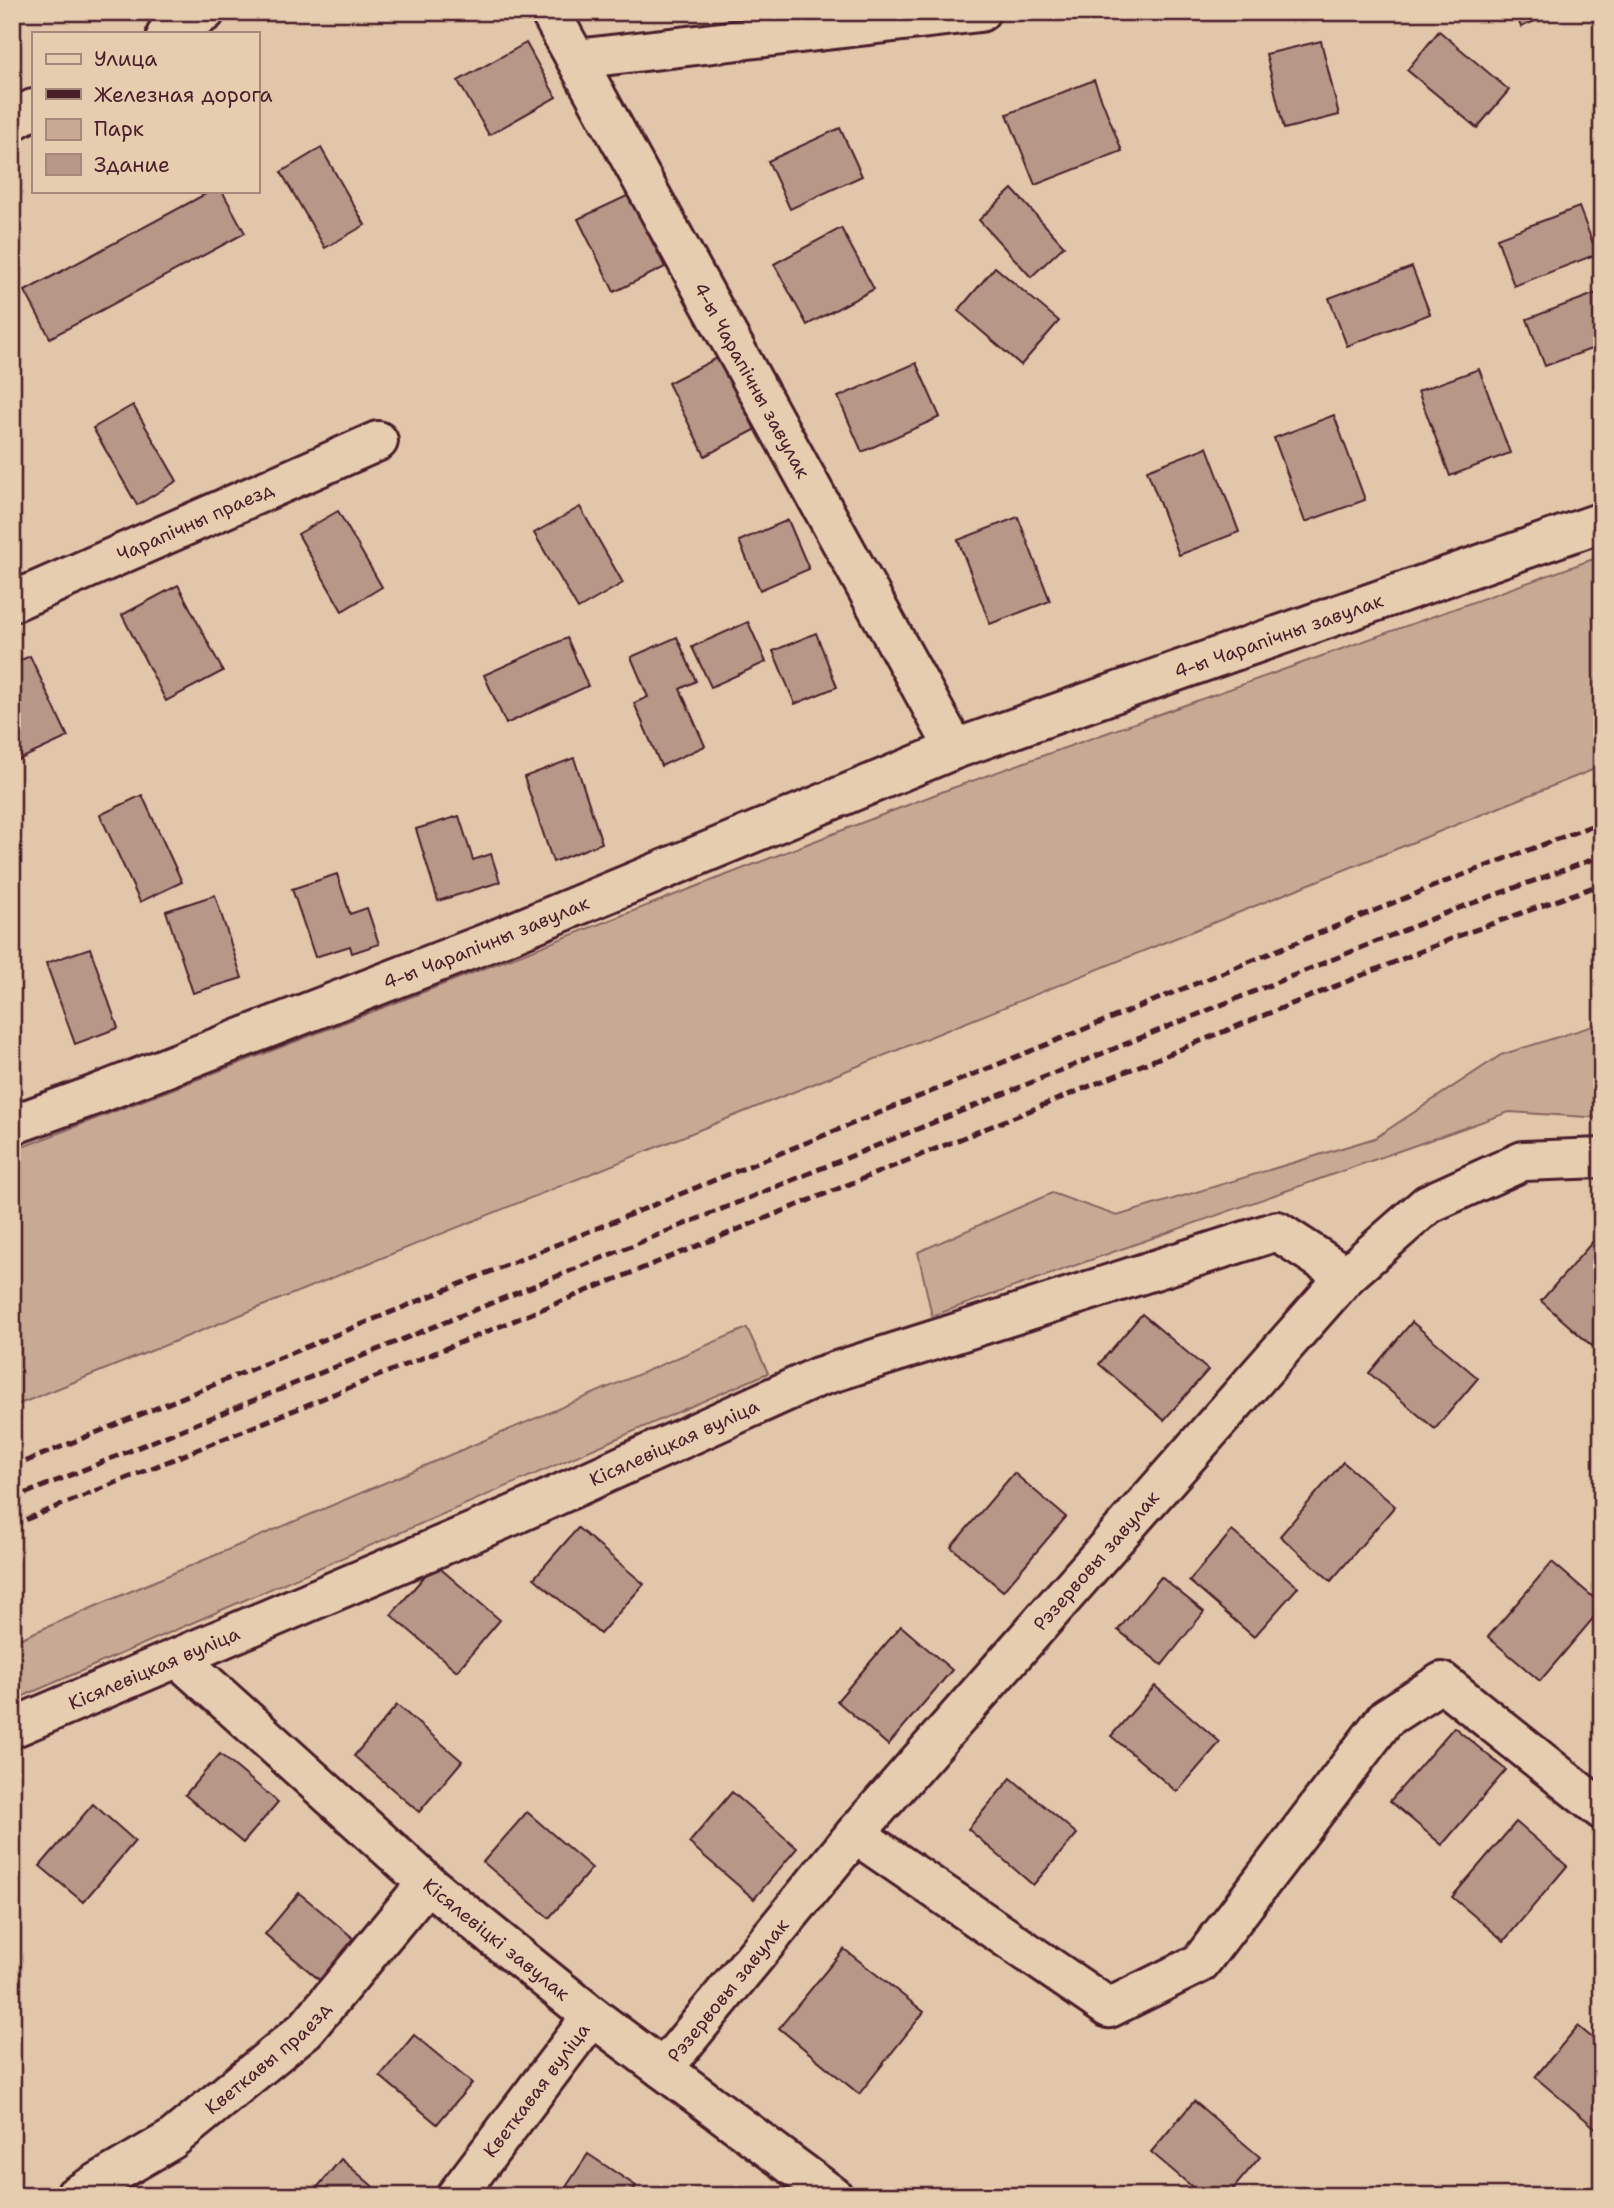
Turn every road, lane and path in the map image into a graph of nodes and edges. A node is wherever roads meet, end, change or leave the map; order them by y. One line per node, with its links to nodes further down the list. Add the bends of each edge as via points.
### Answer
1 (205, 12): 4 (street)
2 (550, 12): 5 (street, 4-ы Чарапічны завулак)
3 (980, 12): 5 (street)
4 (169, 32)
5 (576, 59): 11 (street, 4-ы Чарапічны завулак)
6 (32, 110): 7 (street)
7 (12, 121)
8 (378, 441): 10 (street, Чарапічны праезд)
9 (1602, 522): 11 (street, 4-ы Чарапічны завулак)
10 (12, 602)
11 (955, 749): 12 (street, 4-ы Чарапічны завулак, via 487,943)
12 (12, 1125)
13 (1602, 1158): 14 (street, Рэзервовы завулак, via 1523,1161 1428,1204)
14 (1346, 1276): 15 (street, Кісялевіцкая вуліца, via 1277,1231 818,1377 518,1513); 18 (street, Рэзервовы завулак)
15 (178, 1658): 16 (street, Кісялевіцкая вуліца); 19 (street, Кісялевіцкі завулак)
16 (12, 1728)
17 (1602, 1810): 18 (street, via 1442,1682 1386,1718 1200,1963 1109,2008)
18 (855, 1835): 21 (street, Рэзервовы завулак)
19 (428, 1883): 20 (street, Кісялевіцкі завулак); 22 (street, Кветкавы праезд, via 306,2029 171,2140)
20 (592, 2016): 21 (street, Кісялевіцкі завулак); 23 (street, Кветкавая вуліца)
21 (663, 2069): 24 (street, Кісялевіцкі завулак)
22 (75, 2196)
23 (456, 2196)
24 (833, 2196)

